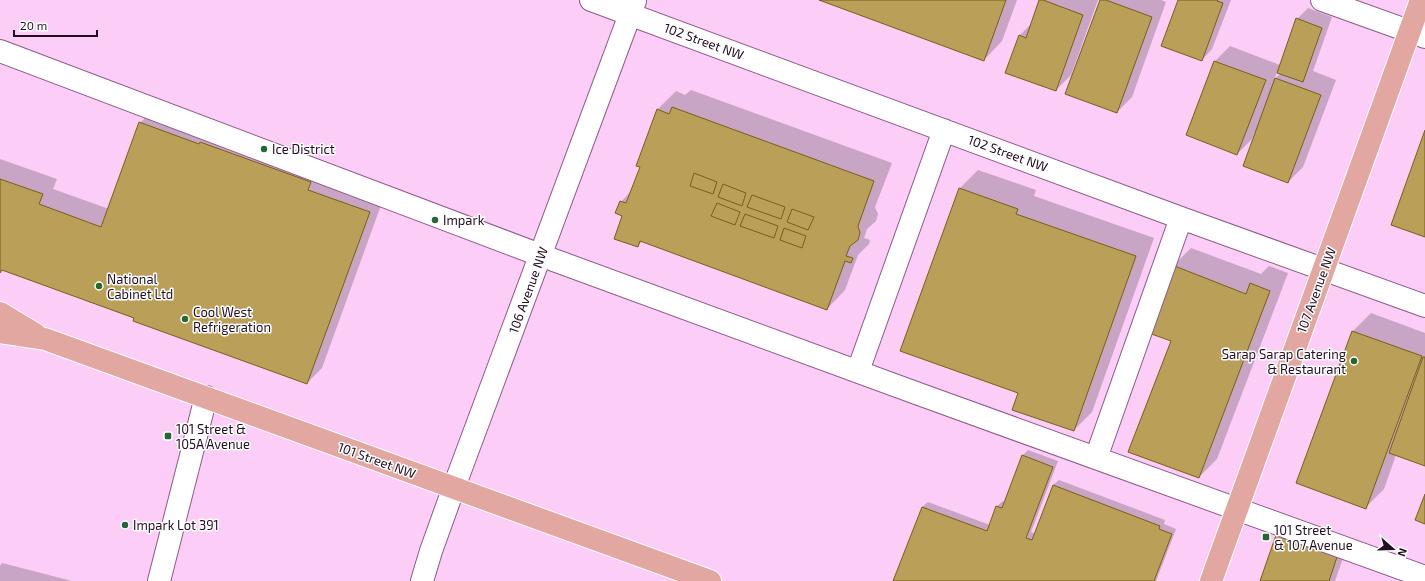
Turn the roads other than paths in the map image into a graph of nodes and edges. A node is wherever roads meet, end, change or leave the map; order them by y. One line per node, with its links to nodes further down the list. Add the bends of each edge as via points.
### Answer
1 (591, 0): 4 (street, 102 Street NW)
2 (1322, 0): 5 (street)
3 (1421, 0): 5 (main road, 107 Avenue NW)
4 (633, 7): 7 (street, 102 Street NW); 9 (street, 106 Avenue NW)
5 (1417, 34): 10 (main road, 107 Avenue NW)
6 (0, 51): 9 (street)
7 (944, 130): 8 (street, 102 Street NW); 15 (street)
8 (1181, 218): 10 (street, 102 Street NW); 17 (street)
9 (540, 255): 15 (street); 18 (street, 106 Avenue NW)
10 (1324, 268): 11 (street, 102 Street NW); 19 (main road, 107 Avenue NW)
11 (1425, 306)
12 (0, 313): 14 (main road, 101 Street NW)
13 (0, 332): 14 (main road, 101 Street NW)
14 (45, 339): 16 (main road, 101 Street NW)
15 (858, 371): 17 (street)
16 (206, 397): 18 (main road, 101 Street NW); 22 (street)
17 (1096, 458): 19 (street)
18 (454, 488): 20 (main road, 101 Street NW); 23 (street, 106 Avenue NW)
19 (1237, 508): 21 (street); 25 (main road, 107 Avenue NW)
20 (683, 576): 24 (main road, 101 Street NW)
21 (1425, 577)
22 (159, 581)
23 (422, 581)
24 (710, 581)
25 (1211, 581)

